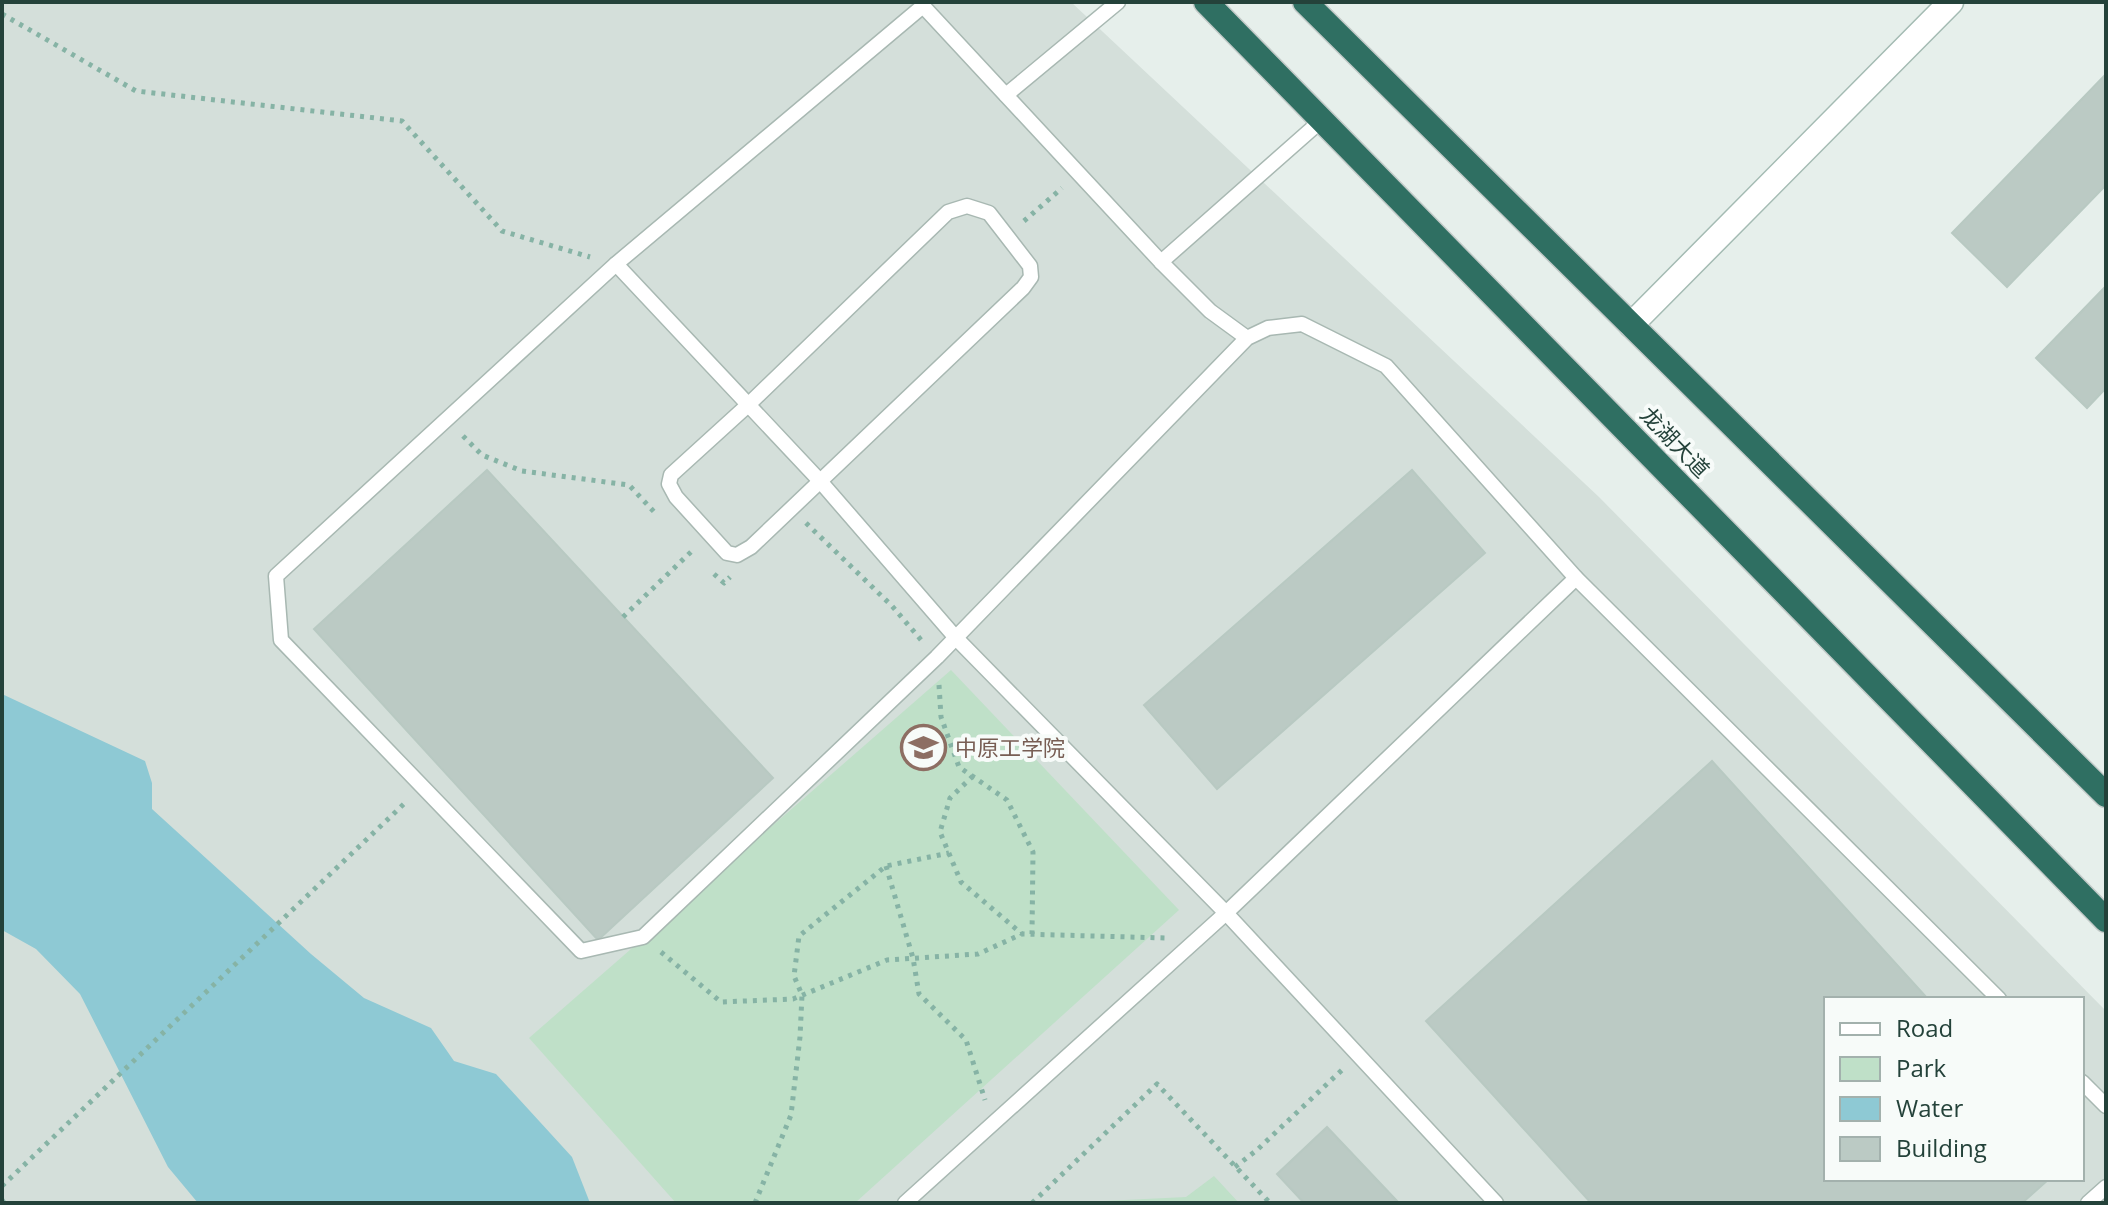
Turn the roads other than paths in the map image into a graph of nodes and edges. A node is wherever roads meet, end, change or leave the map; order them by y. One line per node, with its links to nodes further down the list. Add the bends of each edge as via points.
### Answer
1 (1118, 2): 5 (lane)
2 (1206, 2): 6 (highway, 龙湖大道)
3 (1305, 2): 9 (highway)
4 (1951, 2): 9 (street)
5 (1006, 95): 7 (lane); 8 (lane, via 923,6)
6 (1323, 119): 7 (lane); 17 (highway, 龙湖大道)
7 (1161, 262): 10 (lane, via 1210,311)
8 (616, 264): 11 (lane); 14 (lane, via 276,576 281,640 581,951 643,937)
9 (1631, 325): 15 (highway)
10 (1247, 338): 13 (lane, via 1268,328 1302,324 1386,366); 14 (lane)
11 (748, 405): 12 (lane); 12 (lane, via 671,475 676,497 709,534 727,553 737,555); 12 (lane, via 948,212 967,206 989,213 1030,266 1031,277)
12 (820, 481): 14 (lane)
13 (1576, 578): 16 (lane); 18 (lane)
14 (956, 638): 16 (lane)
15 (2106, 795)
16 (1226, 913): 22 (lane); 23 (lane)
17 (2106, 920)
18 (1997, 997)
19 (2084, 1084): 20 (lane)
20 (2106, 1106)
21 (2106, 1187): 24 (lane)
22 (905, 1203)
23 (1496, 1203)
24 (2088, 1203)

